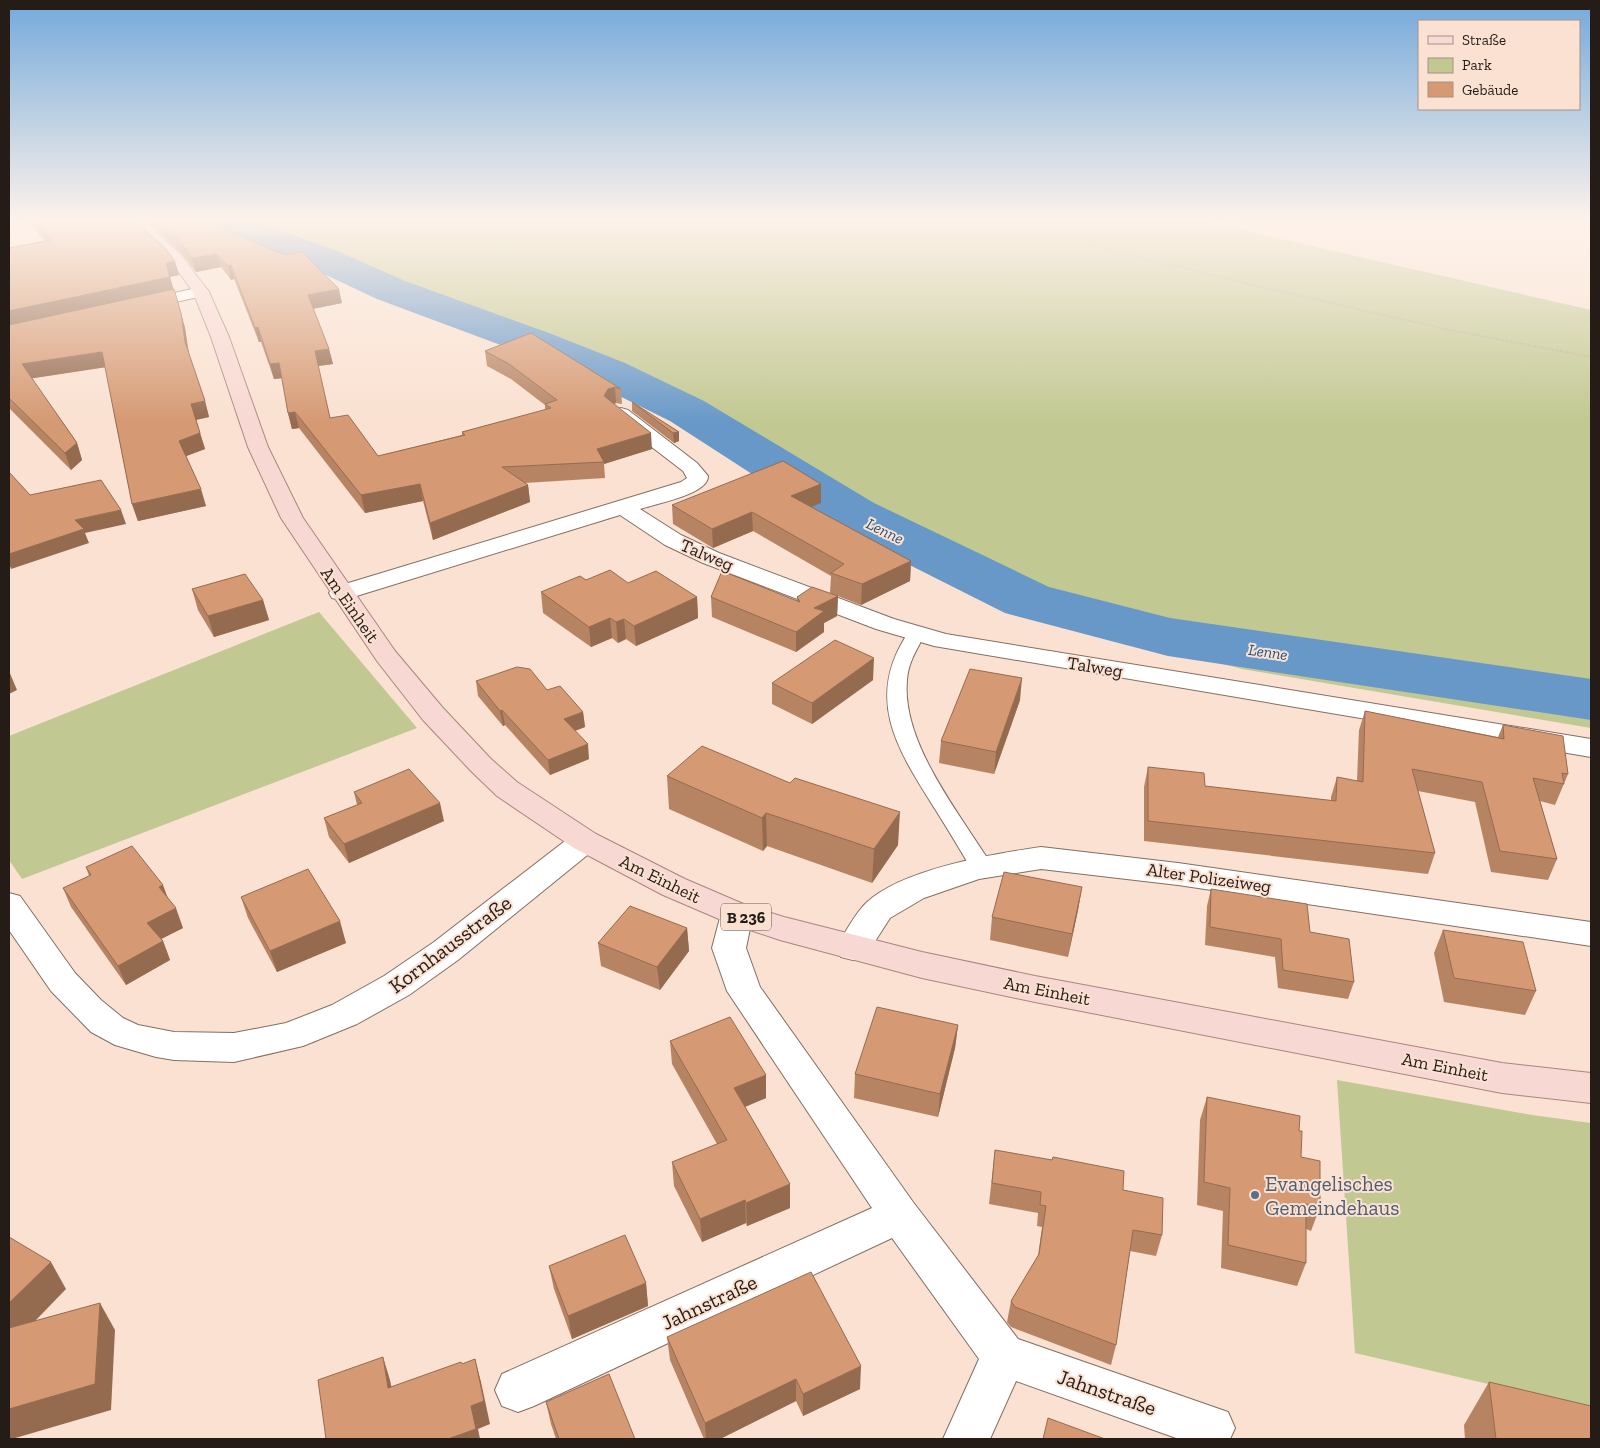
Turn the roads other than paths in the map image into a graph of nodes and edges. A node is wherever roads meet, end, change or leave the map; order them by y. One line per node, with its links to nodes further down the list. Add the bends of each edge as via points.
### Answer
1 (198, 288): 2 (main road, Am Einheit / B 236)
2 (201, 292): 3 (street); 6 (main road, Am Einheit / B 236, via 274,483 292,518)
3 (124, 308)
4 (617, 411): 5 (street, via 698,476 698,480 689,487)
5 (622, 506): 6 (street); 7 (street, Talweg, via 690,549)
6 (341, 592): 9 (main road, Am Einheit / B 236, via 421,700 481,766 507,789)
7 (916, 634): 8 (street, Talweg, via 956,644); 10 (lane, via 905,649 900,666 896,708 899,723 916,760)
8 (1591, 748)
9 (585, 841): 11 (street, Kornhausstraße, via 436,960 374,999 326,1024 282,1039 230,1048 187,1048 140,1041 104,1023 48,961); 12 (main road, Am Einheit / B 236)
10 (983, 869): 13 (street, Alter Polizeiweg, via 1022,860 1058,859); 14 (street, Alter Polizeiweg, via 928,884 893,900 877,912)
11 (9, 904)
12 (737, 914): 14 (main road, Am Einheit / B 236); 16 (street, via 729,948 744,991)
13 (1591, 934)
14 (853, 948): 15 (main road, Am Einheit / B 236, via 1045,991 1502,1078)
15 (1591, 1088)
16 (899, 1215): 17 (street); 18 (street, Jahnstraße)
17 (1003, 1355): 19 (street, Jahnstraße); 20 (street)
18 (518, 1390)
19 (1212, 1428)
20 (966, 1439)

